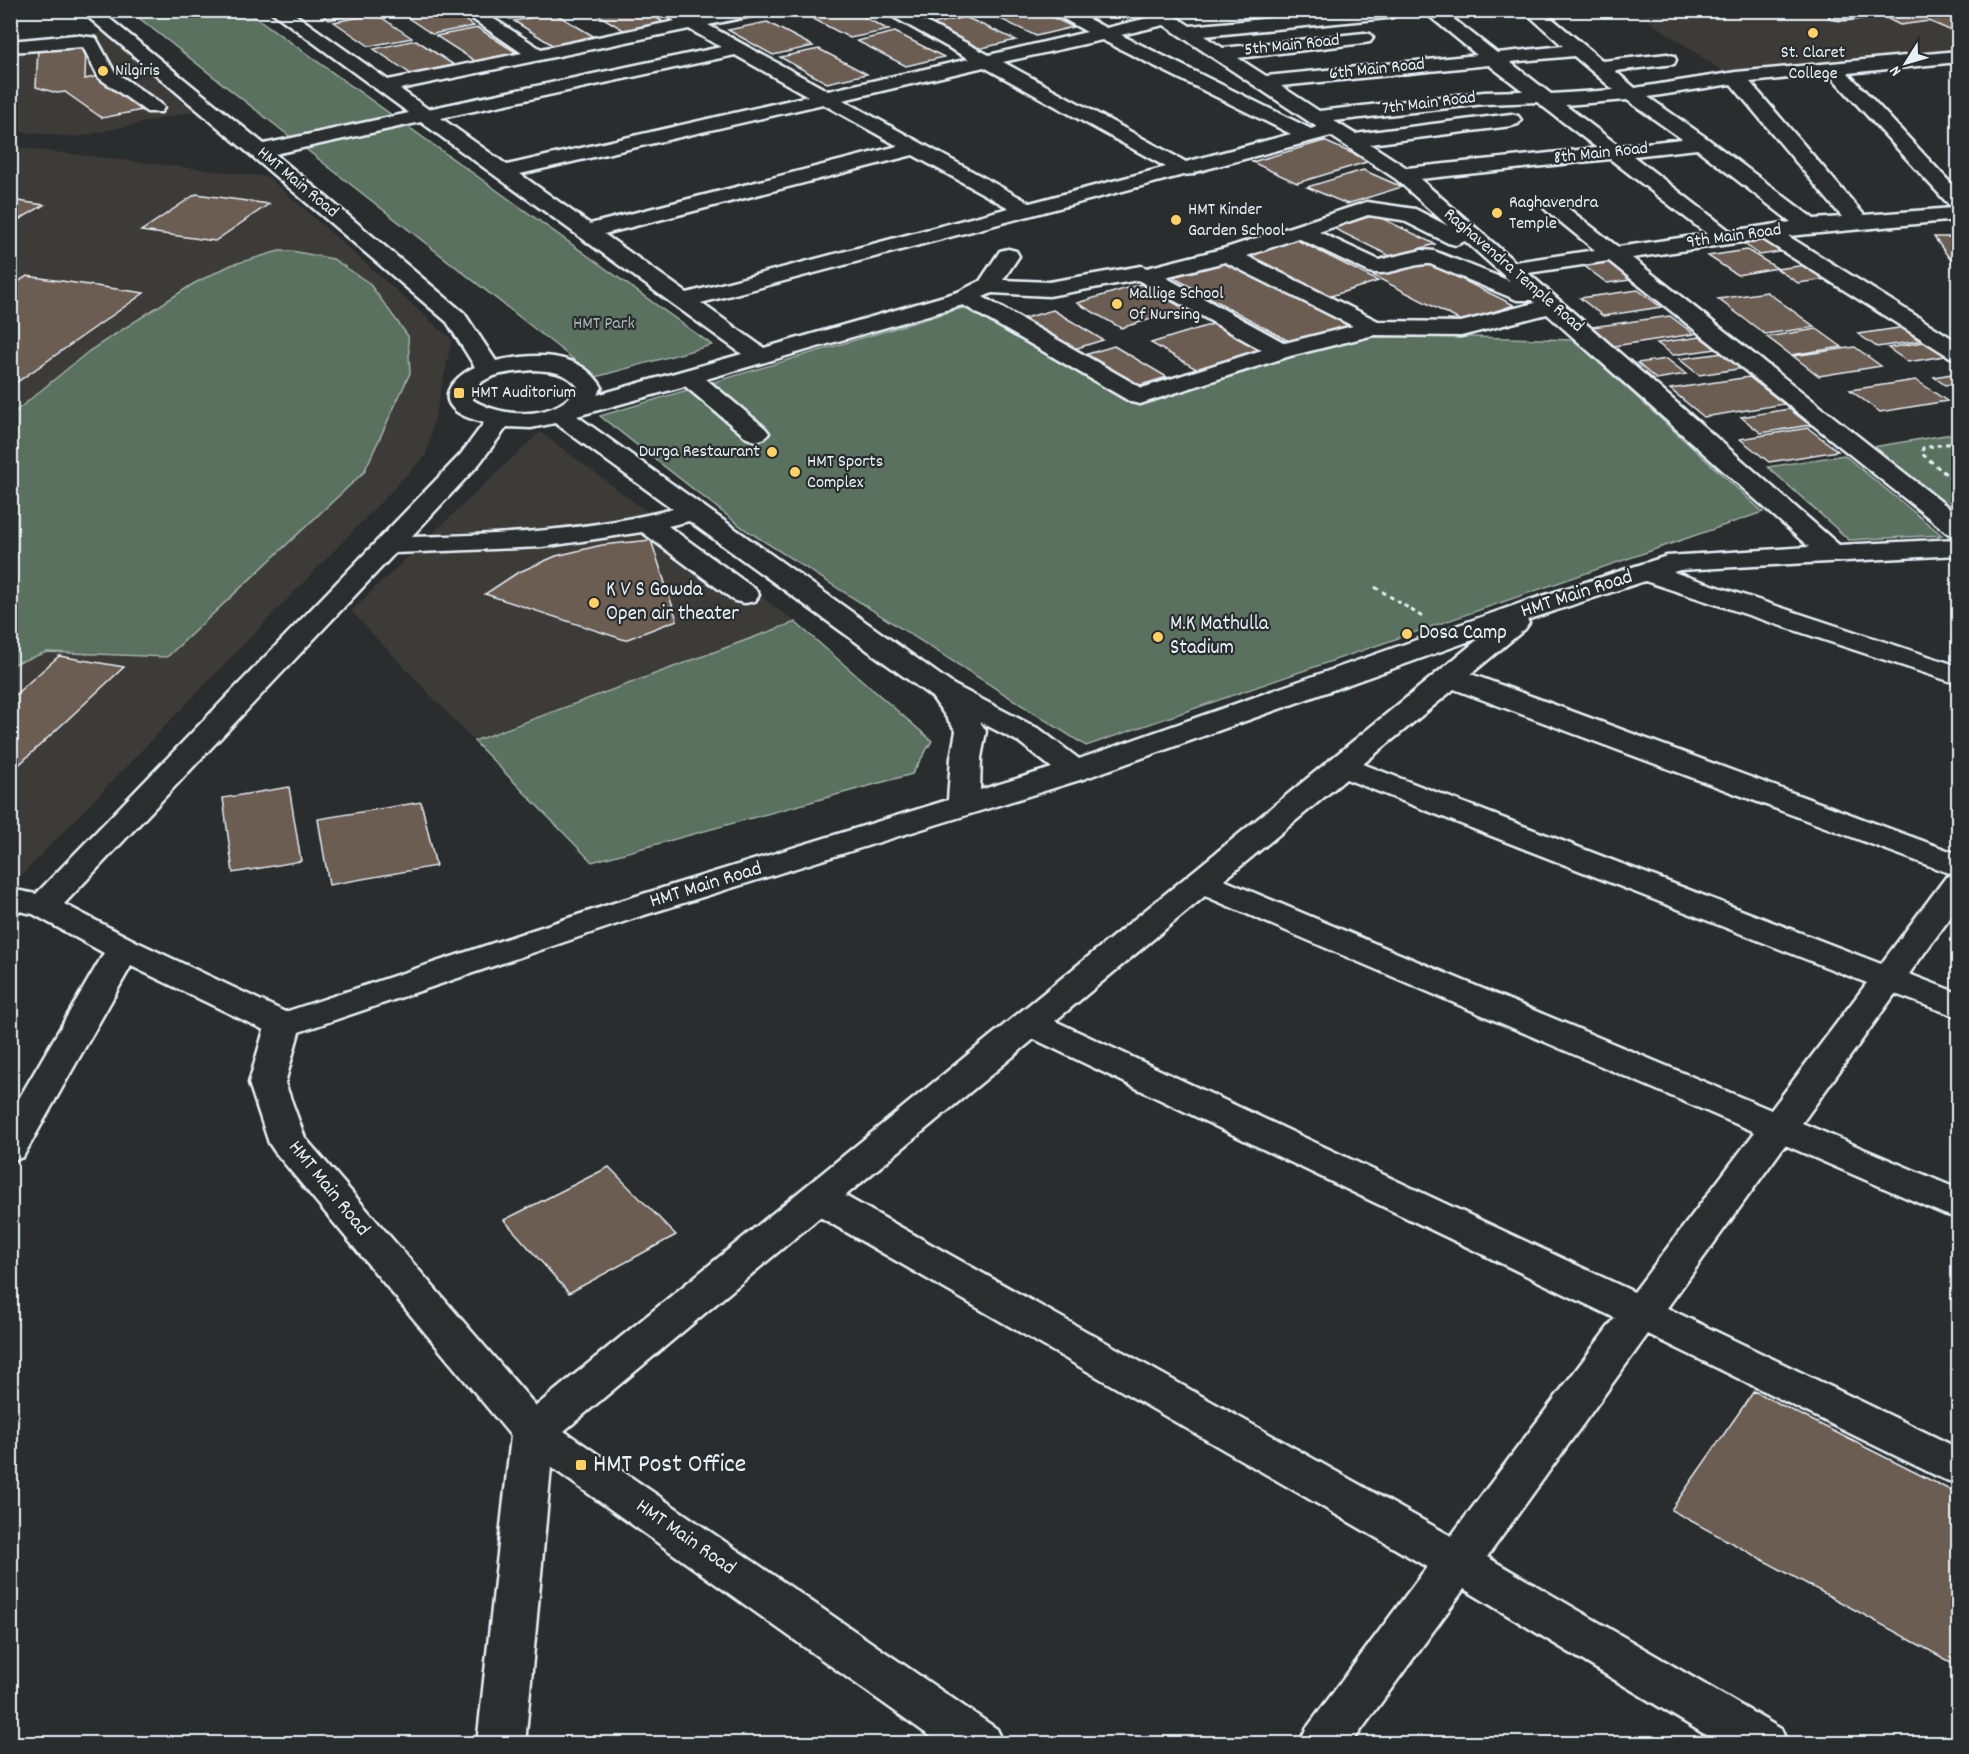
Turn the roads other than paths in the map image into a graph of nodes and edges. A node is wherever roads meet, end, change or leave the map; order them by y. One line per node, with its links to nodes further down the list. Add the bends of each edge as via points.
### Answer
1 (88, 10): 19 (street, HMT Main Road)
2 (277, 10): 34 (street)
3 (467, 10): 23 (street)
4 (668, 10): 14 (street)
5 (755, 10): 14 (street)
6 (889, 10): 27 (street)
7 (1056, 10): 16 (street)
8 (1430, 10): 25 (street)
9 (1531, 10): 21 (street)
10 (1867, 10): 13 (street)
11 (1160, 13): 15 (street, Raghavendra Temple Road); 16 (street)
12 (1387, 13): 15 (street)
13 (1838, 14)
14 (692, 23): 20 (street); 23 (street)
15 (1187, 32): 22 (street, Raghavendra Temple Road)
16 (1105, 33): 27 (street); 45 (street)
17 (1364, 38): 22 (street, 5th Main Road)
18 (10, 46): 24 (street, via 85,41 93,44)
19 (134, 49): 24 (street); 33 (street, HMT Main Road)
20 (738, 49): 37 (street); 42 (street)
21 (1578, 50): 25 (street, 6th Main Road); 29 (street)
22 (1221, 54): 32 (street, Raghavendra Temple Road)
23 (538, 55): 34 (street)
24 (96, 56): 35 (street, via 106,74)
25 (1491, 57): 32 (street, 6th Main Road); 38 (street)
26 (1667, 60): 29 (street)
27 (987, 61): 37 (street); 51 (street)
28 (1954, 65): 30 (street, 7th Main Road, via 1933,59)
29 (1599, 67): 36 (street)
30 (1833, 68): 31 (street, 7th Main Road); 54 (street)
31 (1736, 78): 36 (street, 7th Main Road); 58 (street)
32 (1263, 82): 45 (street, Raghavendra Temple Road)
33 (177, 84): 35 (street); 48 (street, HMT Main Road)
34 (383, 87): 42 (street)
35 (131, 92): 41 (street)
36 (1632, 94): 38 (street, 7th Main Road); 40 (street)
37 (825, 98): 47 (street); 52 (street)
38 (1544, 98): 45 (street, 7th Main Road, via 1484,98); 49 (street)
39 (1707, 101): 40 (street)
40 (1650, 107): 46 (street)
41 (154, 108)
42 (425, 116): 48 (street); 52 (street)
43 (1510, 120): 44 (street)
44 (1453, 128): 45 (street); 50 (street)
45 (1328, 130): 51 (street); 53 (street, Raghavendra Temple Road)
46 (1701, 143): 49 (street, 8th Main Road); 59 (street)
47 (916, 148): 56 (street); 61 (street)
48 (260, 151): 78 (street, HMT Main Road, via 456,318)
49 (1614, 152): 50 (street, 8th Main Road); 64 (street)
50 (1500, 164): 53 (street, 8th Main Road)
51 (1186, 170): 56 (street)
52 (503, 172): 61 (street)
53 (1403, 175): 68 (street, Raghavendra Temple Road)
54 (1959, 203)
55 (1554, 207): 65 (street)
56 (1029, 211): 72 (street)
57 (1959, 214): 58 (street, 9th Main Road)
58 (1858, 222): 59 (street, 9th Main Road)
59 (1809, 226): 62 (street, 9th Main Road)
60 (1300, 231): 63 (street, via 1366,208 1407,214); 66 (street); 73 (street, via 1377,267 1434,258)
61 (586, 232): 72 (street)
62 (1767, 232): 64 (street, 9th Main Road); 76 (street)
63 (1456, 238)
64 (1726, 238): 65 (street, 9th Main Road)
65 (1613, 254): 68 (street, 9th Main Road); 85 (street)
66 (1228, 255): 69 (street); 74 (street)
67 (1008, 256): 70 (street)
68 (1510, 269): 73 (street, Raghavendra Temple Road)
69 (1145, 275): 70 (street, via 1048,289); 75 (street)
70 (988, 286): 71 (street)
71 (966, 297): 75 (street, via 1140,397); 77 (street)
72 (683, 301): 77 (street)
73 (1552, 306): 74 (street, via 1461,328); 88 (street, Raghavendra Temple Road)
74 (1374, 328): 75 (street)
75 (1282, 351)
76 (1959, 352)
77 (760, 356): 79 (street)
78 (490, 371): 80 (street, via 534,363 573,369 585,377 590,387 586,397); 81 (street, via 464,383 459,393 461,403 471,412)
79 (688, 377): 80 (street); 82 (street)
80 (567, 410): 81 (street, via 522,420); 83 (street)
81 (499, 420): 86 (street, via 470,459)
82 (756, 433)
83 (692, 512): 84 (street); 94 (street)
84 (648, 524): 86 (street, via 505,543); 90 (street)
85 (1959, 528)
86 (388, 545): 101 (street)
87 (1959, 548): 88 (street, HMT Main Road)
88 (1834, 555): 89 (street, HMT Main Road, via 1677,562)
89 (1644, 572): 91 (street, HMT Main Road); 92 (street)
90 (746, 595)
91 (1534, 608): 93 (street); 96 (street, HMT Main Road)
92 (1959, 675)
93 (1450, 677): 95 (street); 98 (street)
94 (943, 691): 96 (street, via 1030,736); 97 (street, via 971,731)
95 (1341, 766): 99 (street); 103 (street)
96 (1075, 771): 97 (street, HMT Main Road)
97 (964, 807): 106 (street, HMT Main Road, via 626,910)
98 (1959, 865)
99 (1201, 882): 105 (street); 107 (street)
100 (1959, 884): 103 (street)
101 (27, 903): 102 (street)
102 (123, 949): 106 (street); 108 (street)
103 (1889, 978): 104 (street); 107 (street)
104 (1959, 1006)
105 (1030, 1023): 109 (street); 111 (street)
106 (283, 1025): 112 (street, HMT Main Road, via 267,1083 288,1143)
107 (1779, 1127): 110 (street); 111 (street)
108 (10, 1148)
109 (817, 1198): 112 (street); 114 (street)
110 (1959, 1204)
111 (1641, 1313): 113 (street); 114 (street)
112 (533, 1432): 115 (street); 116 (street, HMT Main Road)
113 (1959, 1467)
114 (1457, 1562): 117 (street); 118 (street)
115 (501, 1743)
116 (980, 1743)
117 (1323, 1743)
118 (1764, 1743)

